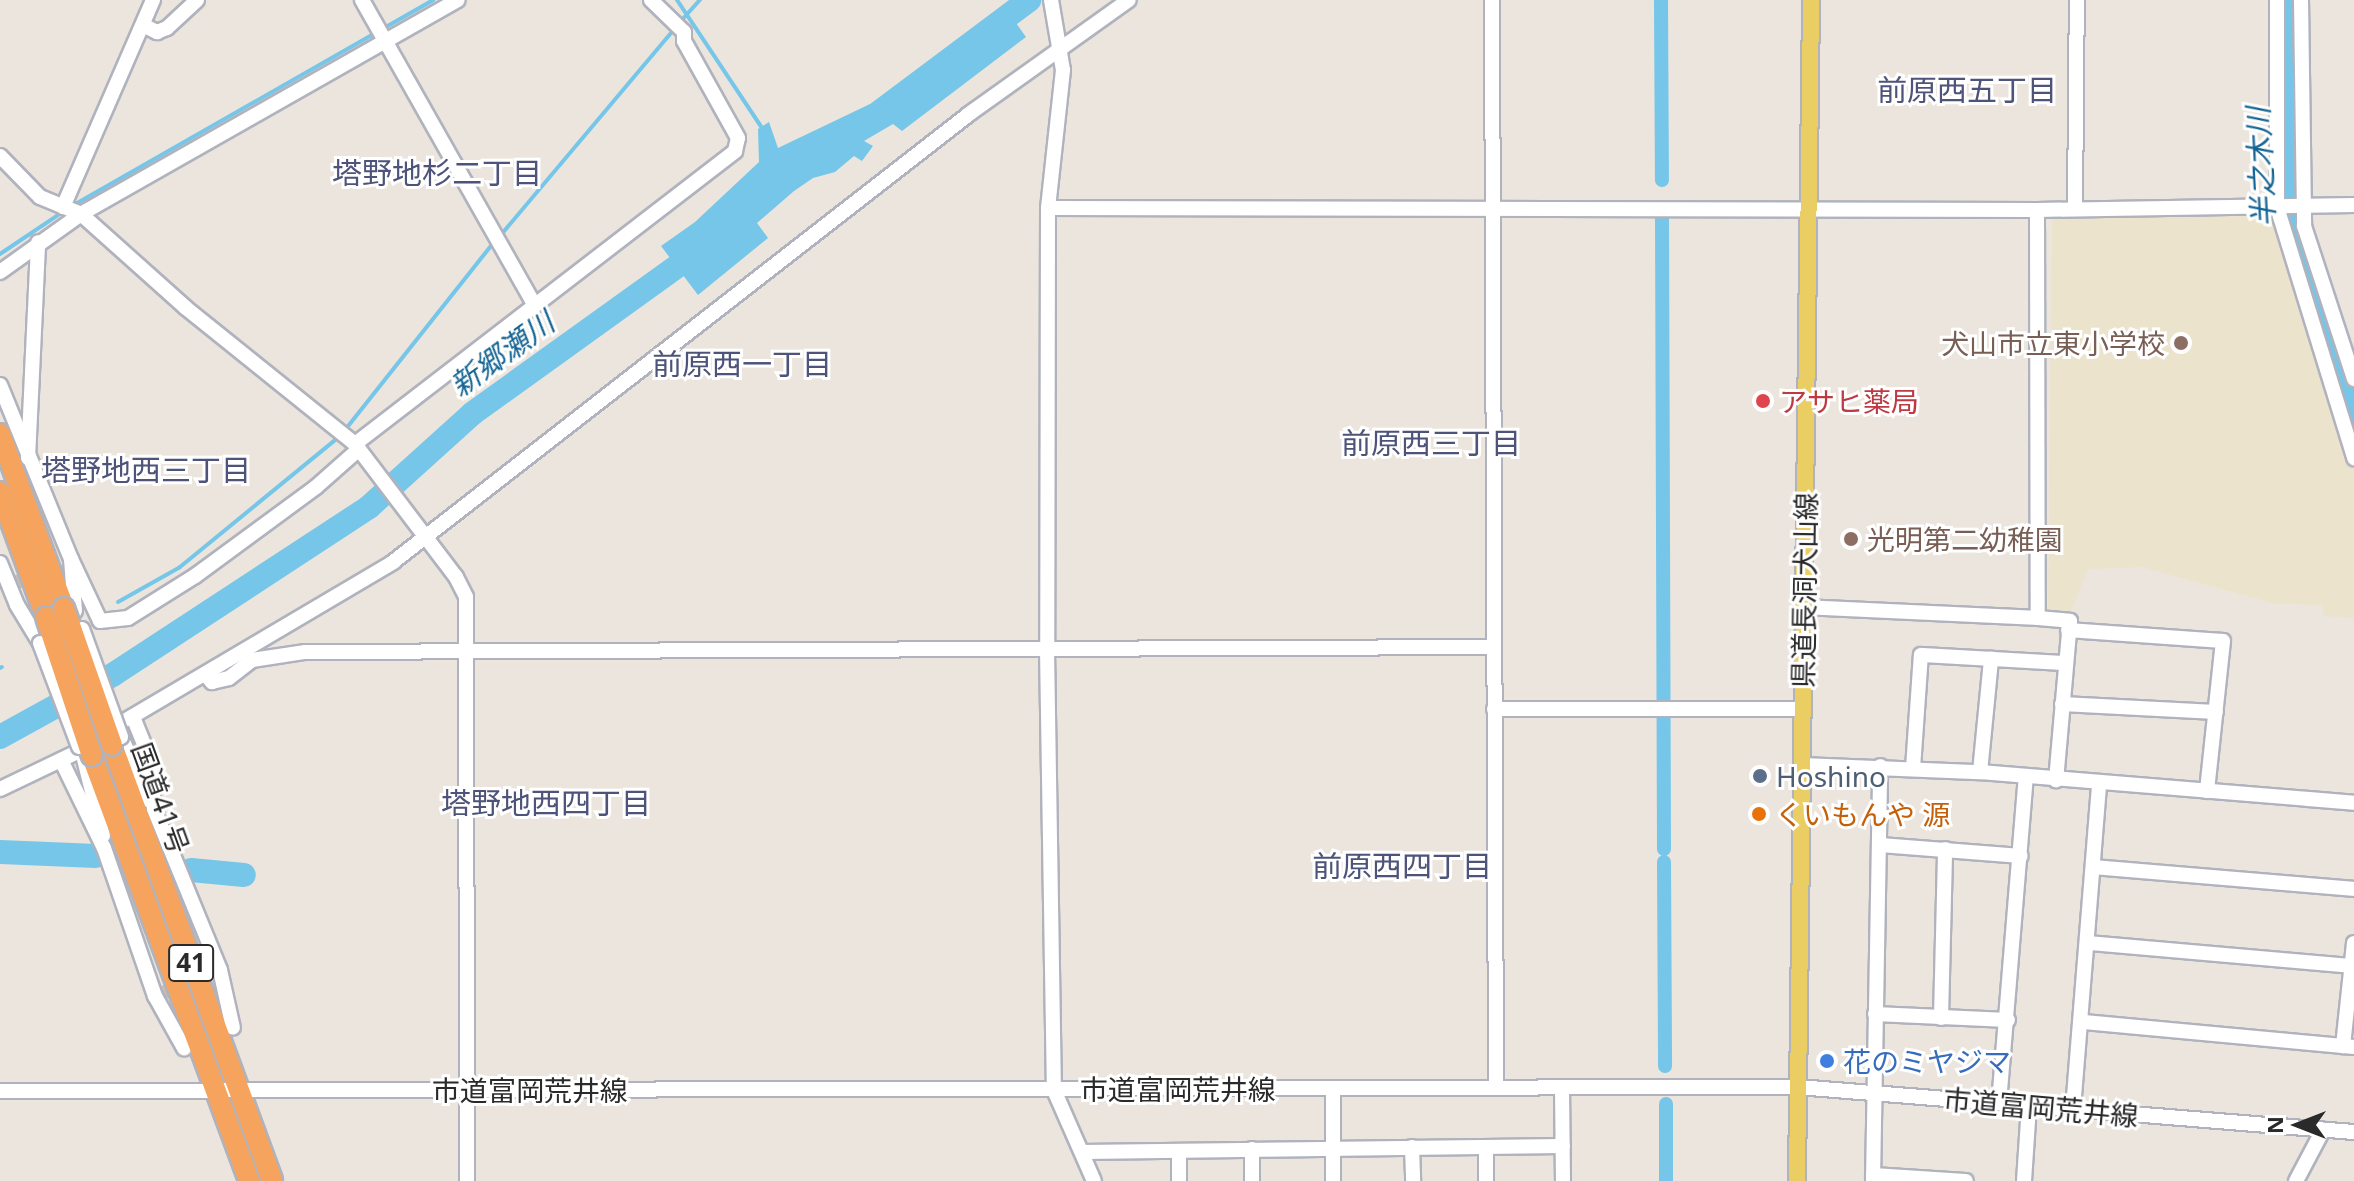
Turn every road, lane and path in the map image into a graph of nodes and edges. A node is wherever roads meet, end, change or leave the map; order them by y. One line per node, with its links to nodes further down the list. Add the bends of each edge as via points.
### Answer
1 (153, 0): 13 (street)
2 (197, 0): 13 (street, via 167,28 157,32)
3 (362, 0): 14 (street)
4 (457, 0): 14 (street)
5 (651, 0): 29 (street, via 684,32 684,41 738,138 735,151)
6 (1051, 0): 15 (street)
7 (1129, 0): 15 (street)
8 (1492, 0): 21 (street)
9 (1811, 0): 22 (main road, 県道長洞犬山線)
10 (2077, 0): 24 (street)
11 (2277, 0): 18 (street)
12 (2301, 0): 19 (street)
13 (143, 25): 20 (street)
14 (386, 41): 26 (street); 29 (street)
15 (1062, 47): 23 (street, via 1061,108); 37 (street)
16 (0, 156): 20 (street, via 40,197)
17 (2354, 205): 19 (street)
18 (2279, 206): 19 (street); 24 (street); 34 (street)
19 (2300, 206): 30 (street)
20 (63, 207): 26 (street)
21 (1493, 207): 22 (street); 23 (street); 44 (street)
22 (1809, 207): 25 (street); 40 (main road, 県道長洞犬山線)
23 (1048, 208): 45 (street)
24 (2075, 209): 25 (street)
25 (2037, 210): 42 (street)
26 (81, 214): 27 (street); 33 (street, via 186,308)
27 (38, 242): 28 (street); 35 (street)
28 (0, 272)
29 (534, 304): 33 (street)
30 (2354, 379)
31 (0, 385): 35 (street)
32 (0, 434): 41 (highway, 国道41号 / 41)
33 (354, 444): 37 (street); 38 (street, via 258,530 128,618 100,621)
34 (2354, 458)
35 (28, 461): 38 (street)
36 (0, 492): 41 (highway, 国道41号 / 41)
37 (425, 535): 46 (street, via 466,597); 49 (street, via 393,562)
38 (71, 559): 41 (street)
39 (0, 563): 55 (street, bridge, via 40,643)
40 (1804, 607): 42 (street); 52 (main road, 県道長洞犬山線)
41 (62, 612): 54 (highway, 国道41号 / 41, bridge); 55 (highway, 国道41号 / 41, bridge)
42 (2038, 618): 43 (street, via 2070,621)
43 (2068, 630): 48 (street); 53 (street, via 2223,641)
44 (1493, 647): 45 (street); 51 (street)
45 (1047, 649): 46 (street); 88 (street)
46 (465, 650): 49 (street, via 305,652 252,660 229,678 212,682); 87 (street)
47 (1991, 659): 48 (street); 58 (street, via 1921,655); 59 (street)
48 (2065, 663): 50 (street)
49 (205, 674): 66 (street, via 130,718 150,759)
50 (2062, 704): 53 (street); 61 (street)
51 (1494, 709): 52 (street); 83 (street)
52 (1802, 709): 56 (main road, 県道長洞犬山線)
53 (2216, 712): 64 (street)
54 (116, 741): 66 (street); 91 (highway, 国道41号 / 41)
55 (78, 757): 63 (street); 68 (street); 68 (street); 90 (highway, 国道41号 / 41)
56 (1802, 765): 57 (street); 85 (main road, 県道長洞犬山線)
57 (1880, 766): 58 (street); 67 (street)
58 (1913, 768): 59 (street)
59 (1980, 772): 60 (street)
60 (2026, 777): 61 (street); 70 (street)
61 (2056, 780): 62 (street)
62 (2099, 783): 64 (street); 71 (street)
63 (0, 789)
64 (2207, 791): 65 (street)
65 (2354, 803)
66 (154, 809): 80 (street, via 210,943)
67 (1881, 845): 69 (street); 76 (street)
68 (104, 848): 82 (street, via 143,967)
69 (1945, 849): 70 (street); 77 (street)
70 (2021, 856): 78 (street)
71 (2094, 867): 72 (street); 73 (street)
72 (2354, 889)
73 (2089, 943): 75 (street); 79 (street)
74 (2354, 943): 75 (street)
75 (2352, 966): 81 (street)
76 (1875, 1014): 77 (street); 92 (street)
77 (1941, 1018): 78 (street)
78 (2008, 1020): 93 (street)
79 (2084, 1022): 81 (street); 95 (street)
80 (233, 1028)
81 (2348, 1047)
82 (184, 1048)
83 (1496, 1086): 84 (street, 市道富岡荒井線); 86 (street, 市道富岡荒井線)
84 (1562, 1087): 85 (street, 市道富岡荒井線); 98 (street)
85 (1798, 1087): 92 (street, 市道富岡荒井線); 117 (main road, 県道長洞犬山線)
86 (1333, 1088): 88 (street, 市道富岡荒井線); 100 (street)
87 (467, 1090): 88 (street, 市道富岡荒井線); 91 (street, 市道富岡荒井線); 109 (street)
88 (1054, 1090): 104 (street)
89 (0, 1091): 90 (street, 市道富岡荒井線)
90 (215, 1091): 91 (street, 市道富岡荒井線); 107 (highway, 国道41号 / 41)
91 (237, 1091): 108 (highway, 国道41号 / 41)
92 (1873, 1093): 93 (street, 市道富岡荒井線); 105 (street)
93 (1999, 1103): 94 (street, 市道富岡荒井線)
94 (2029, 1106): 95 (street, 市道富岡荒井線); 119 (street)
95 (2073, 1109): 96 (street, 市道富岡荒井線)
96 (2323, 1130): 97 (street, 市道富岡荒井線); 120 (street)
97 (2354, 1132)
98 (1563, 1146): 101 (street); 116 (street)
99 (1412, 1147): 100 (street); 101 (street); 114 (street)
100 (1333, 1148): 102 (street); 113 (street)
101 (1486, 1148): 115 (street)
102 (1252, 1149): 103 (street); 112 (street)
103 (1179, 1151): 104 (street); 111 (street)
104 (1082, 1152): 110 (street)
105 (1873, 1178): 106 (street)
106 (1947, 1180): 118 (street)
107 (249, 1181)
108 (272, 1181)
109 (467, 1181)
110 (1094, 1181)
111 (1179, 1181)
112 (1252, 1181)
113 (1333, 1181)
114 (1413, 1181)
115 (1486, 1181)
116 (1563, 1181)
117 (1797, 1181)
118 (1966, 1181)
119 (2024, 1181)
120 (2296, 1181)

